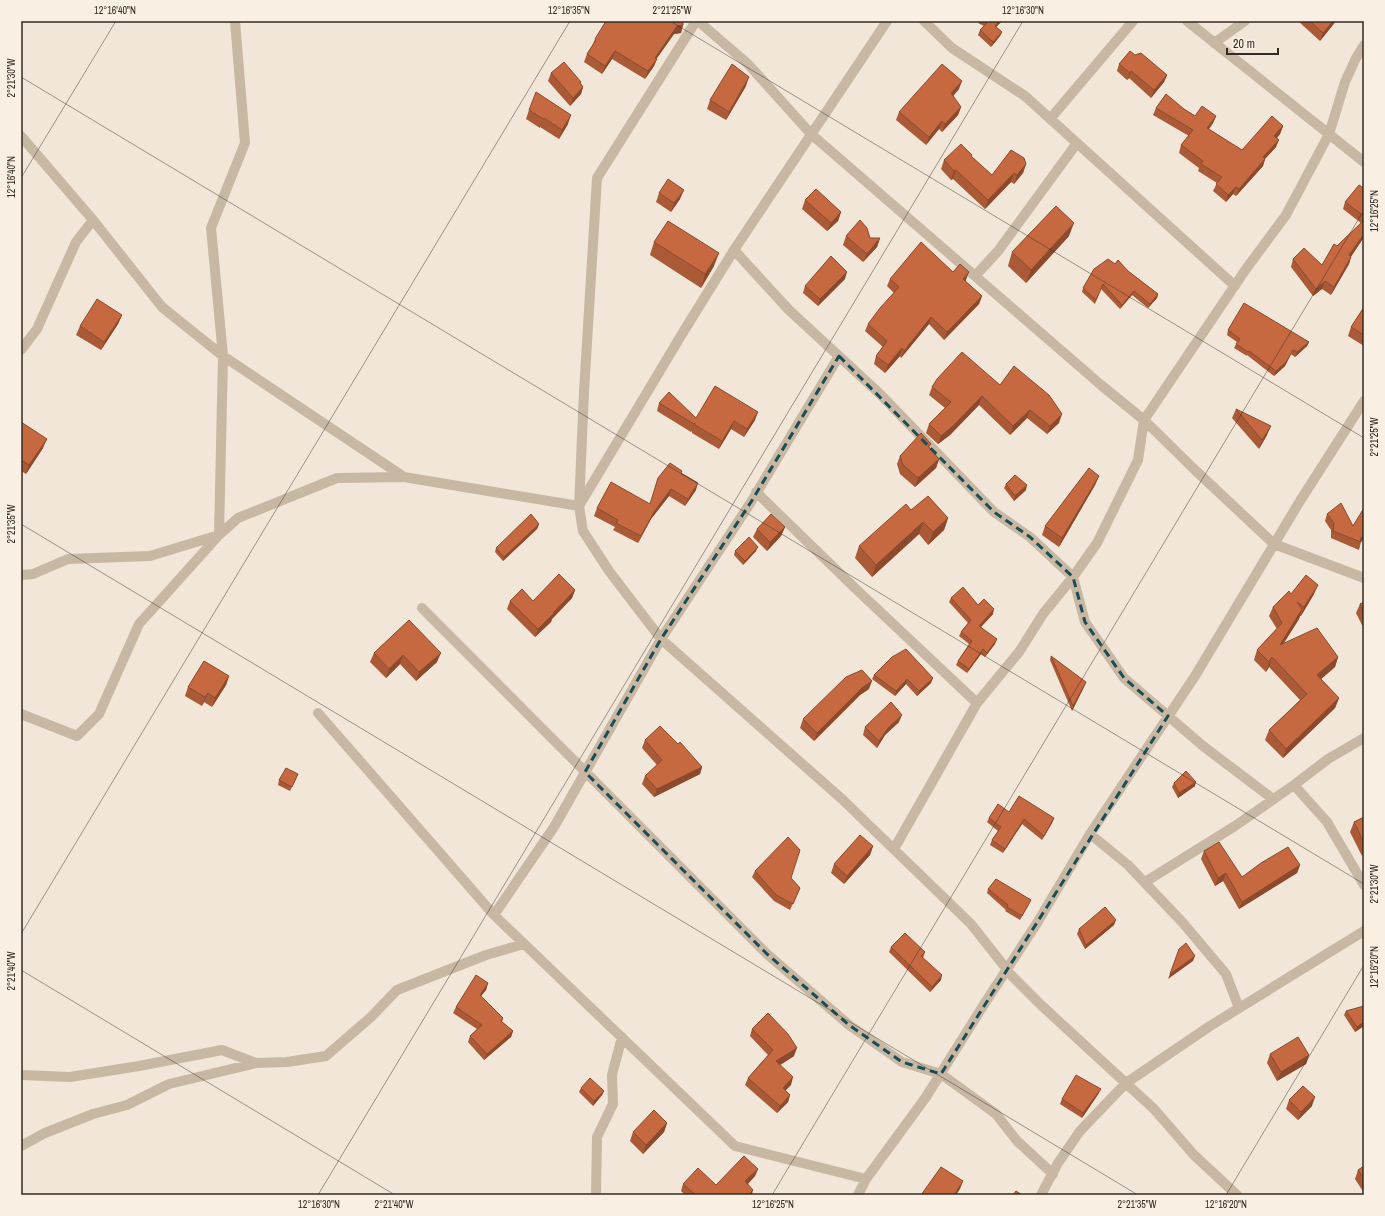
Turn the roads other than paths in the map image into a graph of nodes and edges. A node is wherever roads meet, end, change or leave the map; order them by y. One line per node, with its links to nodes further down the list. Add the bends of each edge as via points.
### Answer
1 (235, 21): 21 (street, via 245,143 211,228)
2 (697, 21): 11 (street, via 748,64); 27 (street, via 597,178)
3 (887, 21): 11 (street)
4 (924, 21): 10 (street, via 952,48 1024,96)
5 (1133, 21): 10 (street)
6 (1187, 21): 8 (street)
7 (1245, 21): 8 (street)
8 (1214, 43): 12 (street)
9 (1364, 45): 12 (street, via 1345,82)
10 (1050, 119): 14 (street)
11 (811, 134): 17 (street); 18 (street)
12 (1330, 134): 15 (street); 19 (street, via 1286,215)
13 (21, 136): 16 (street)
14 (1077, 142): 18 (street, via 998,251); 19 (street)
15 (1364, 162)
16 (93, 220): 20 (street, via 76,242 37,329); 21 (street, via 162,307)
17 (734, 250): 22 (street, via 790,310); 27 (street)
18 (976, 275): 24 (street)
19 (1235, 286): 24 (street)
20 (21, 350)
21 (223, 356): 25 (street); 28 (street)
22 (839, 356): 26 (street); 31 (street, via 880,394 994,512 1030,537)
23 (1364, 401): 29 (street)
24 (1144, 420): 29 (street); 31 (street, via 1138,460 1097,543)
25 (404, 477): 27 (street); 28 (street, via 337,478 238,518)
26 (756, 492): 34 (street); 35 (street)
27 (579, 506): 34 (street, via 583,530 609,571)
28 (219, 535): 30 (street, via 150,556 68,559 33,574); 37 (street, via 139,624 99,714 77,736)
29 (1274, 544): 32 (street); 38 (street)
30 (21, 574)
31 (1073, 577): 35 (street, via 1043,614 1019,652); 38 (street, via 1085,622 1124,678)
32 (1364, 578)
33 (422, 608): 40 (street)
34 (660, 639): 40 (street); 44 (street, via 843,800)
35 (977, 703): 44 (street)
36 (318, 713): 47 (street)
37 (21, 714)
38 (1168, 716): 42 (street); 43 (street)
39 (1364, 738): 41 (street, via 1328,759)
40 (585, 772): 47 (street, via 554,827); 54 (street, via 767,954 849,1025 902,1062)
41 (1294, 784): 42 (street); 46 (street, via 1327,822)
42 (1273, 799): 45 (street)
43 (1090, 834): 45 (street); 50 (street)
44 (894, 849): 50 (street, via 971,924)
45 (1145, 882): 51 (street, via 1226,974)
46 (1364, 885)
47 (494, 915): 49 (street)
48 (1364, 932): 51 (street)
49 (524, 944): 52 (street); 53 (street, via 486,955 397,990 371,1017 326,1056 287,1062)
50 (1006, 970): 54 (street); 56 (street)
51 (1240, 1008): 56 (street)
52 (622, 1038): 59 (street, via 735,1146); 60 (street, via 612,1076 613,1104 597,1137)
53 (256, 1063): 55 (street, via 222,1050 70,1077); 57 (street, via 169,1084 127,1105 93,1114)
54 (941, 1074): 58 (street, via 996,1114 1017,1141); 59 (street)
55 (21, 1075)
56 (1126, 1083): 58 (street, via 1080,1131); 63 (street, via 1154,1109 1194,1155)
57 (21, 1146)
58 (1053, 1174): 62 (street)
59 (866, 1179): 61 (street)
60 (596, 1195)
61 (858, 1195)
62 (1041, 1195)
63 (1238, 1195)

